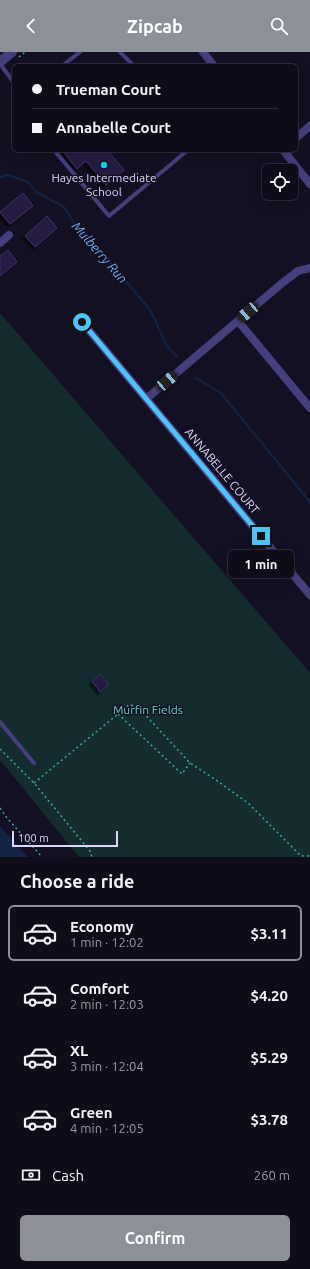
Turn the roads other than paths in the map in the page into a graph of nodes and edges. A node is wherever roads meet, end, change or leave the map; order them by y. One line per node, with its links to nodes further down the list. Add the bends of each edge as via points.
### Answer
1 (12, 52): 5 (street)
2 (80, 52): 6 (lane)
3 (120, 52): 7 (lane)
4 (203, 52): 8 (street)
5 (0, 63): 9 (lane)
6 (65, 64)
7 (132, 64)
8 (212, 64)
9 (12, 80)
10 (310, 126): 11 (street)
11 (298, 136)
12 (56, 152): 13 (lane, via 109,216)
13 (186, 152)
14 (285, 152): 15 (street)
15 (310, 184)
16 (9, 235): 17 (street)
17 (0, 243)
18 (310, 268): 19 (street, via 293,274)
19 (238, 321): 21 (street); 22 (street)
20 (82, 322): 21 (street, ANNABELLE COURT)
21 (146, 399): 23 (street, ANNABELLE COURT)
22 (310, 408)
23 (310, 595)
24 (0, 722): 25 (lane)
25 (34, 763)

